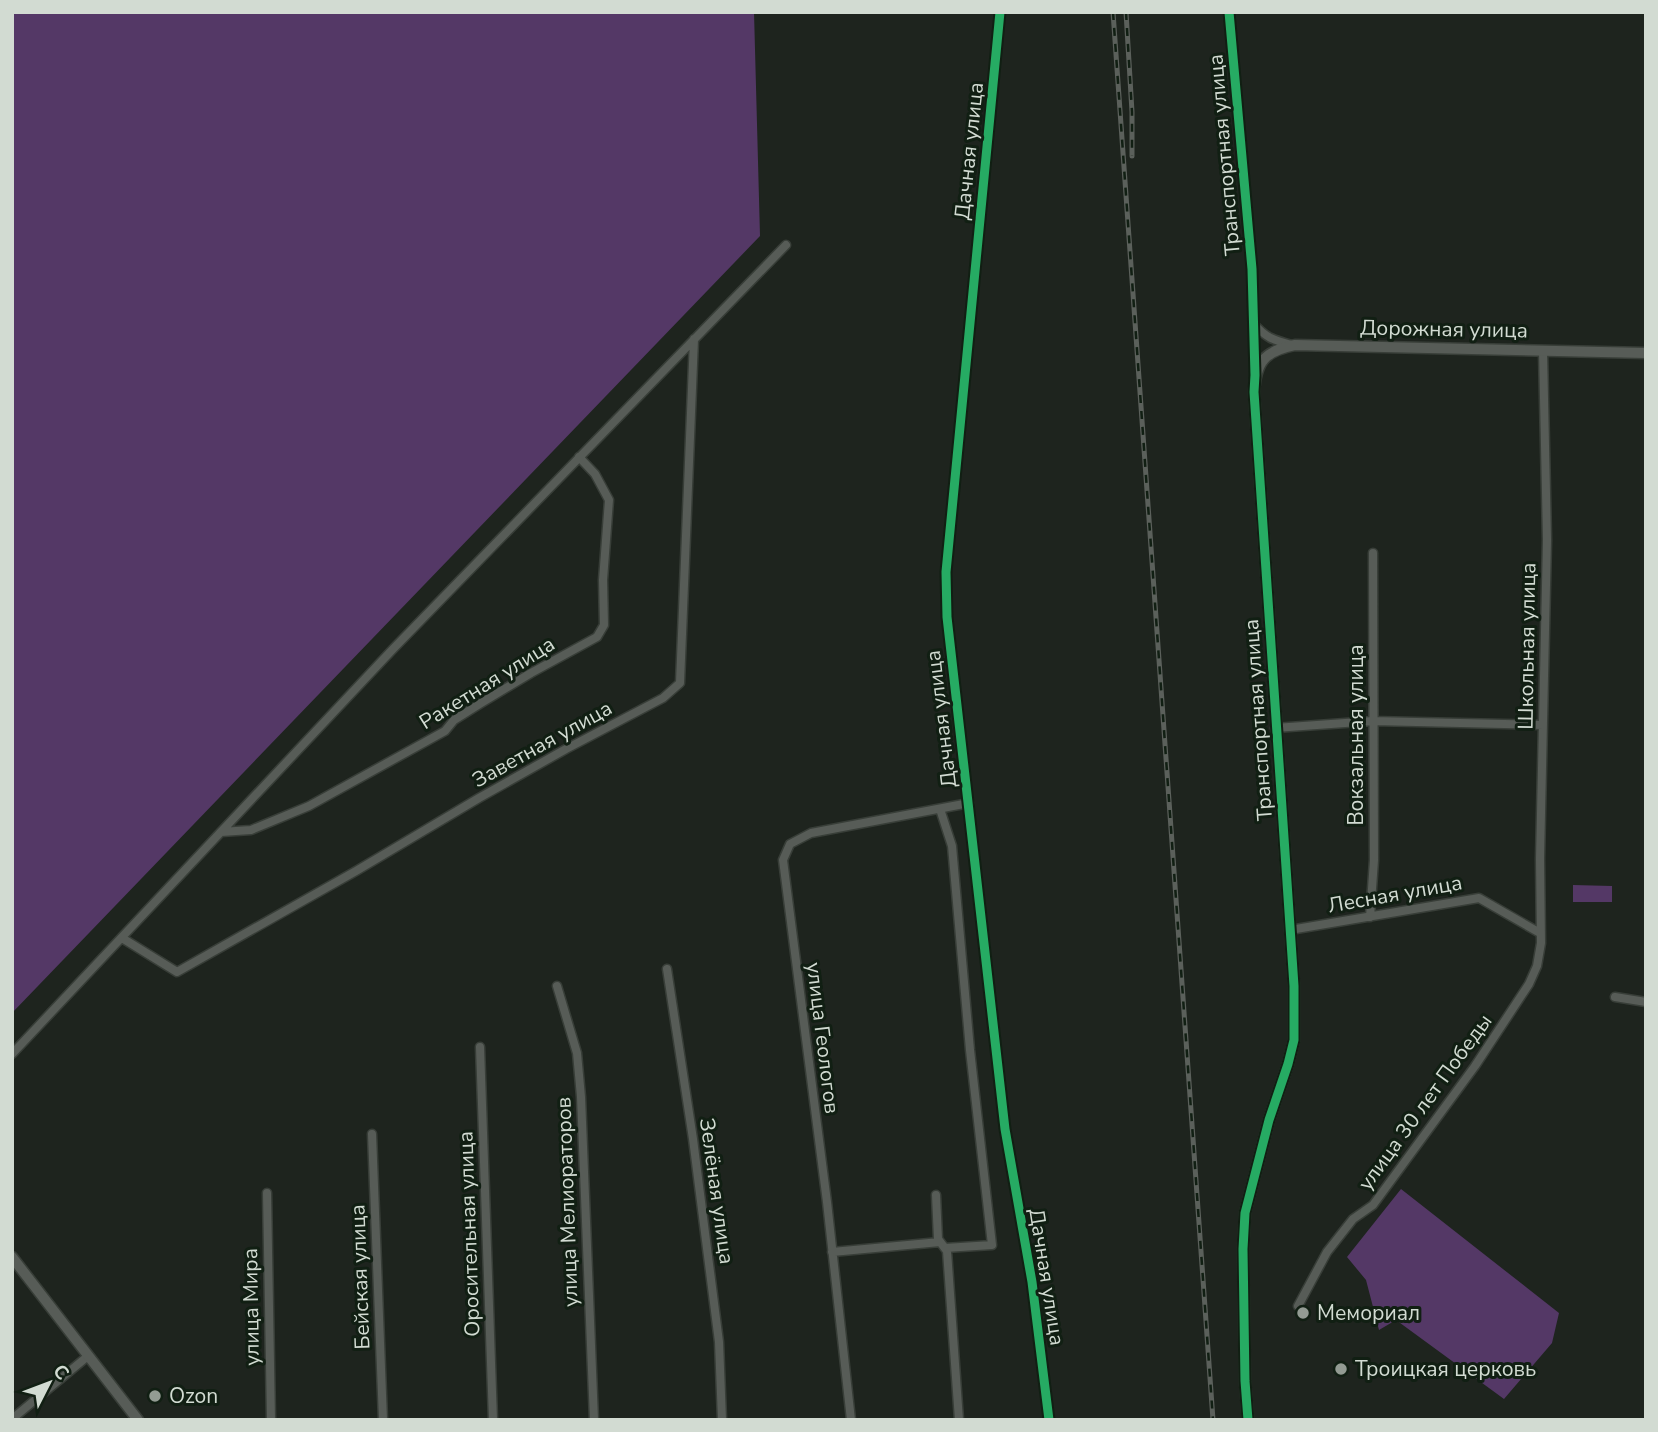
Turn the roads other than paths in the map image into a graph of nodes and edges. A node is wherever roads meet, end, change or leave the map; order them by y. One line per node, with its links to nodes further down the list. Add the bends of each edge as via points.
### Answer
1 (1000, 12): 15 (street, Дачная улица, via 946,572)
2 (1229, 12): 4 (street, Транспортная улица)
3 (786, 245): 5 (street)
4 (1253, 323): 6 (street, via 1272,340); 9 (street, Транспортная улица)
5 (694, 339): 10 (street); 20 (street, Заветная улица, via 680,683 663,698 177,972)
6 (1295, 345): 7 (street, Дорожная улица); 9 (street, Дорожная улица, via 1268,355)
7 (1543, 351): 8 (street, Дорожная улица); 13 (street, Школьная улица, via 1547,540)
8 (1646, 353)
9 (1255, 375): 14 (street, Транспортная улица)
10 (579, 457): 17 (street); 17 (street, Ракетная улица, via 609,500 604,625 597,637 481,703 425,743 309,806 251,830)
11 (1373, 553): 12 (street, Вокзальная улица)
12 (1373, 721): 13 (street); 14 (street); 18 (street, Вокзальная улица)
13 (1543, 724): 21 (street, Школьная улица)
14 (1275, 728): 19 (street, Транспортная улица)
15 (969, 803): 16 (street, улица Геологов); 45 (street, Дачная улица, via 1005,1129 1032,1282)
16 (940, 809): 31 (street, via 952,846 992,1245); 32 (street, улица Геологов, via 811,833 790,844 783,860)
17 (220, 832): 20 (street)
18 (1370, 916): 19 (street, Лесная улица); 21 (street, Лесная улица, via 1479,898)
19 (1290, 930): 46 (street, Транспортная улица, via 1294,1040 1245,1213 1242,1249)
20 (122, 938): 27 (street)
21 (1540, 938): 34 (street, улица 30 лет Победы, via 1537,966 1528,984 1475,1066 1373,1205 1353,1219 1327,1252)
22 (667, 969): 42 (street, Зелёная улица, via 719,1342)
23 (558, 986): 41 (street, улица Мелиораторов, via 577,1054 581,1097)
24 (1615, 997): 25 (street)
25 (1646, 1002)
26 (480, 1047): 40 (street, Оросительная улица)
27 (12, 1054)
28 (372, 1134): 39 (street, Бейская улица)
29 (267, 1193): 38 (street, улица Мира)
30 (936, 1195): 31 (street, via 938,1239)
31 (943, 1245): 32 (street); 44 (street)
32 (832, 1252): 43 (street, улица Геологов)
33 (12, 1257): 35 (street)
34 (1298, 1306)
35 (88, 1356): 36 (street); 37 (street)
36 (12, 1419)
37 (138, 1420)
38 (271, 1420)
39 (383, 1420)
40 (493, 1420)
41 (594, 1420)
42 (722, 1420)
43 (851, 1420)
44 (959, 1420)
45 (1049, 1420)
46 (1248, 1420)

